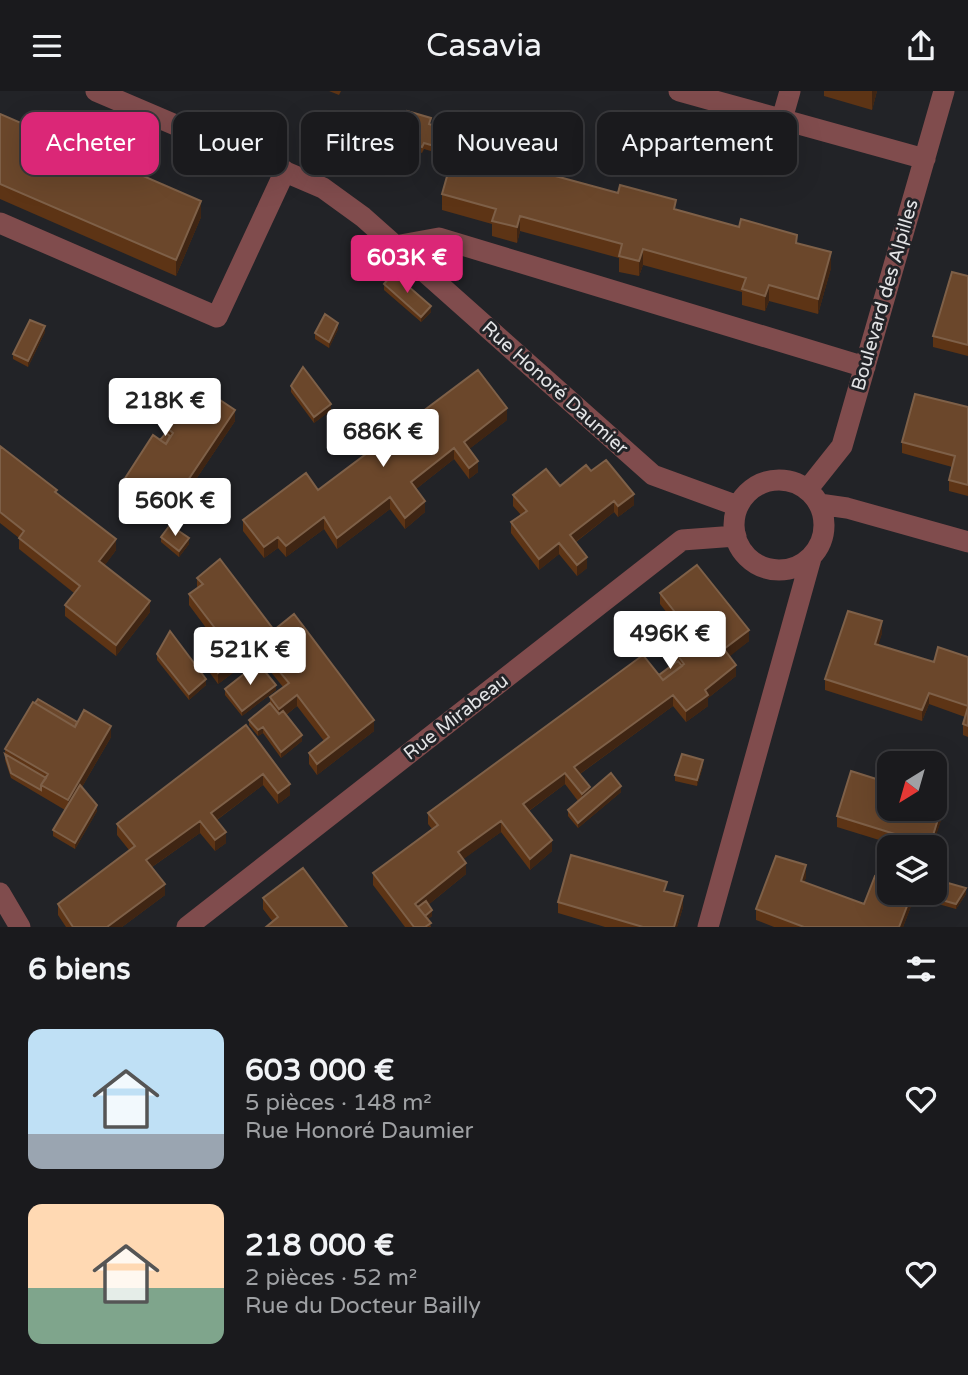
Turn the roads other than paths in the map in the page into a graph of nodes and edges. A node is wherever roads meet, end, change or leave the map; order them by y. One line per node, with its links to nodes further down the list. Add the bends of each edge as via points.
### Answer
1 (96, 91): 8 (street, Rue Honoré Daumier)
2 (679, 91): 5 (street)
3 (790, 91): 6 (street)
4 (944, 91): 9 (street, Boulevard des Alpilles)
5 (756, 112)
6 (784, 112)
7 (797, 123): 9 (street)
8 (173, 124)
9 (925, 159): 14 (street, Boulevard des Alpilles)
10 (287, 172): 13 (street, Rue Honoré Daumier, via 323,188)
11 (283, 175): 12 (street, via 217,317)
12 (0, 223)
13 (396, 246): 14 (street, via 439,238); 16 (street, Rue Honoré Daumier, via 653,475)
14 (864, 367): 15 (street, Boulevard des Alpilles, via 842,446)
15 (813, 497): 16 (street, via 793,482 763,483); 18 (street); 19 (street, via 824,519 824,534)
16 (738, 506): 17 (street)
17 (736, 536): 19 (street, via 751,561 768,569 790,569); 22 (street, Rue Mirabeau, via 682,540)
18 (968, 542)
19 (811, 558): 23 (street)
20 (0, 893): 21 (street)
21 (20, 927)
22 (187, 927)
23 (708, 927)

